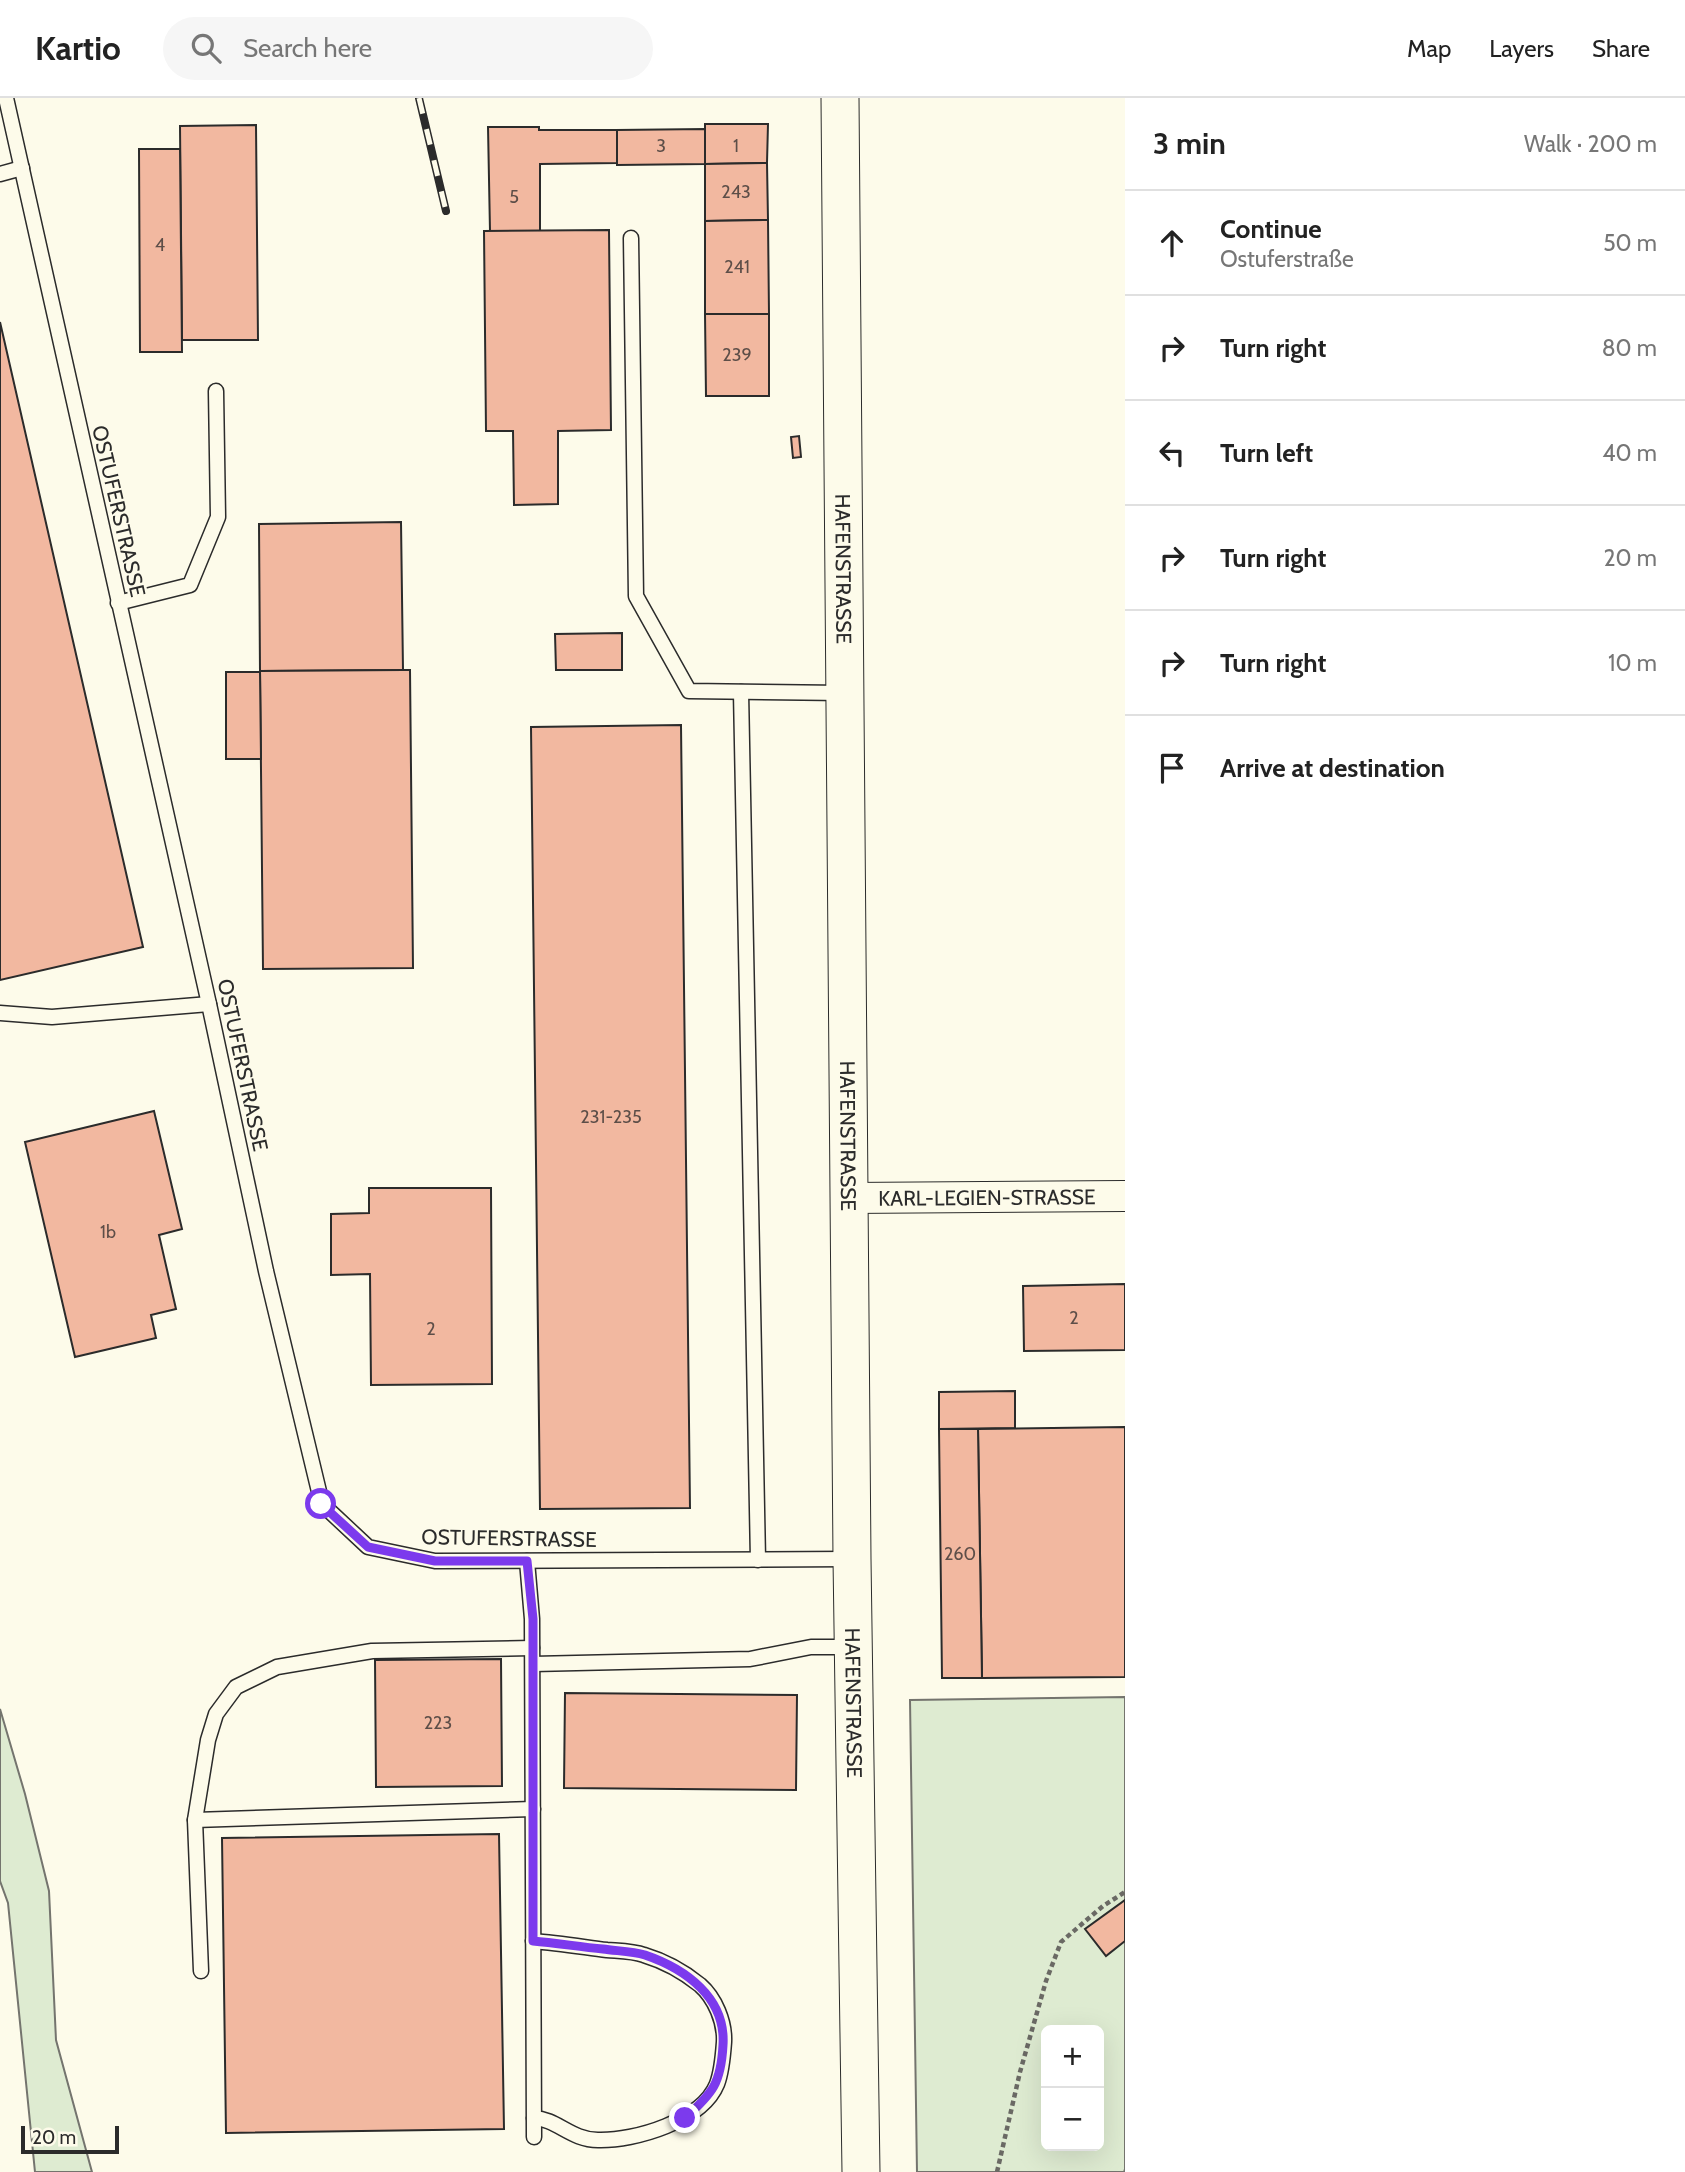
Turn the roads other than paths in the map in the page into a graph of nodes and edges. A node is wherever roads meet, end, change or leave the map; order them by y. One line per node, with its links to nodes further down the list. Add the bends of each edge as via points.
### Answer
1 (6, 98): 3 (lane, OSTUFERSTRASSE)
2 (840, 98): 9 (street, HAFENSTRASSE)
3 (22, 168): 4 (lane); 7 (lane, OSTUFERSTRASSE)
4 (0, 174)
5 (631, 237): 8 (lane, via 636,596 689,691)
6 (216, 391): 7 (lane, via 218,517 190,585)
7 (118, 603): 10 (lane, OSTUFERSTRASSE)
8 (741, 692): 9 (lane); 15 (lane)
9 (845, 694): 13 (street, HAFENSTRASSE)
10 (209, 1004): 11 (lane, via 52,1017); 16 (lane, OSTUFERSTRASSE, via 321,1504 368,1547 435,1561)
11 (0, 1013)
12 (1125, 1196): 13 (street, KARL-LEGIEN-STRASSE)
13 (849, 1198): 14 (street, HAFENSTRASSE)
14 (852, 1559): 15 (lane, OSTUFERSTRASSE); 17 (street, HAFENSTRASSE)
15 (758, 1560): 16 (lane, OSTUFERSTRASSE)
16 (527, 1561): 18 (lane)
17 (853, 1647): 19 (lane, via 811,1647 751,1659); 26 (street, HAFENSTRASSE)
18 (533, 1648): 19 (lane); 21 (lane, via 372,1651 277,1667 236,1687 212,1727)
19 (533, 1664): 20 (lane)
20 (533, 1809): 21 (lane); 22 (lane)
21 (195, 1821): 23 (lane)
22 (533, 1941): 24 (lane); 24 (lane, via 643,1954 675,1968 702,1987 717,2007 724,2033 716,2085 685,2118 662,2129 598,2140 577,2137 543,2118)
23 (201, 1971)
24 (534, 2118): 25 (lane)
25 (534, 2137)
26 (861, 2172)

